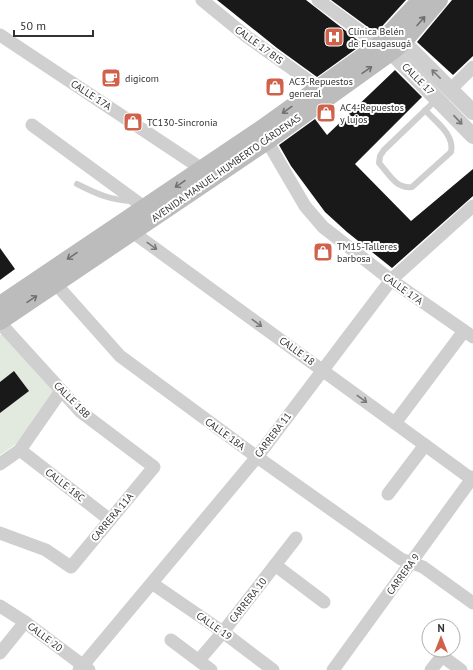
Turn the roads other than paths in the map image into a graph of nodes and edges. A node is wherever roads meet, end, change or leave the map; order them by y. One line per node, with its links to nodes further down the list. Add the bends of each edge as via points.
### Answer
1 (202, 0): 8 (street, CALLE 17 BIS, via 246,36)
2 (318, 0): 6 (street, CALLE 17)
3 (421, 0): 6 (main road, AVENIDA MANUEL HUMBERTO CÁRDENAS)
4 (439, 0): 6 (main road, AVENIDA MANUEL HUMBERTO CÁRDENAS, one-way to 4)
5 (0, 35): 16 (street, CALLE 17A)
6 (391, 43): 8 (main road, AVENIDA MANUEL HUMBERTO CÁRDENAS); 9 (street, CALLE 17, one-way to 6); 10 (street, CALLE 17); 15 (main road, AVENIDA MANUEL HUMBERTO CÁRDENAS, one-way to 6)
7 (473, 67): 9 (street)
8 (319, 88): 16 (main road, AVENIDA MANUEL HUMBERTO CÁRDENAS, one-way to 16)
9 (451, 89): 12 (street, CALLE 17)
10 (438, 98): 11 (lane); 14 (street, CALLE 17, one-way to 14)
11 (425, 110): 11 (lane, via 450,138 451,152 412,187 404,188 379,163 380,156)
12 (473, 112)
13 (32, 126): 18 (street)
14 (473, 136)
15 (266, 141): 20 (main road, AVENIDA MANUEL HUMBERTO CÁRDENAS); 21 (street, CALLE 17A, via 314,217)
16 (202, 169): 18 (main road, AVENIDA MANUEL HUMBERTO CÁRDENAS, one-way to 18)
17 (77, 184): 18 (lane, via 107,198)
18 (140, 204): 20 (main road, AVENIDA MANUEL HUMBERTO CÁRDENAS)
19 (473, 206): 21 (street, CARRERA 11)
20 (126, 228): 22 (main road, AVENIDA MANUEL HUMBERTO CÁRDENAS); 23 (main road, AVENIDA MANUEL HUMBERTO CÁRDENAS, one-way to 23); 25 (street, CALLE 18, one-way to 25)
21 (390, 280): 24 (street, CALLE 17A); 25 (street, CARRERA 11)
22 (55, 283): 23 (main road, AVENIDA MANUEL HUMBERTO CÁRDENAS, one-way to 22); 30 (street, CALLE 18A, via 120,356)
23 (0, 311): 26 (street, CALLE 18B)
24 (468, 334): 27 (street)
25 (322, 370): 27 (street, CALLE 18, one-way to 27); 30 (street, CARRERA 11)
26 (61, 390): 29 (street); 32 (street, CALLE 18B, via 81,412)
27 (395, 423): 28 (street, CALLE 18)
28 (425, 445): 33 (street, CALLE 18); 34 (street)
29 (20, 450): 31 (street); 35 (street, CALLE 18C)
30 (257, 457): 38 (street, CALLE 18A, via 401,559); 40 (street, CARRERA 11)
31 (0, 464)
32 (154, 467): 35 (street, CARRERA 11A)
33 (472, 478): 38 (street, CARRERA 9)
34 (388, 494)
35 (110, 520): 36 (street, CARRERA 11A, via 71,567 46,550)
36 (0, 533)
37 (296, 538): 39 (street, CARRERA 10)
38 (411, 563): 42 (street, CALLE 18A, via 423,567); 52 (street, CARRERA 9)
39 (275, 565): 41 (street); 45 (street, CARRERA 10)
40 (152, 584): 45 (street, CALLE 19); 49 (street, CARRERA 11)
41 (324, 602)
42 (473, 603)
43 (0, 606): 44 (street, CALLE 20)
44 (25, 622): 47 (street); 49 (street, CALLE 20)
45 (223, 632): 48 (street, CARRERA 10); 51 (street, CALLE 19)
46 (171, 640): 48 (street)
47 (0, 653)
48 (199, 660): 50 (street)
49 (83, 668)
50 (211, 670)
51 (273, 670)
52 (333, 670)
53 (431, 670): 54 (street, via 442,656)
54 (461, 670)

